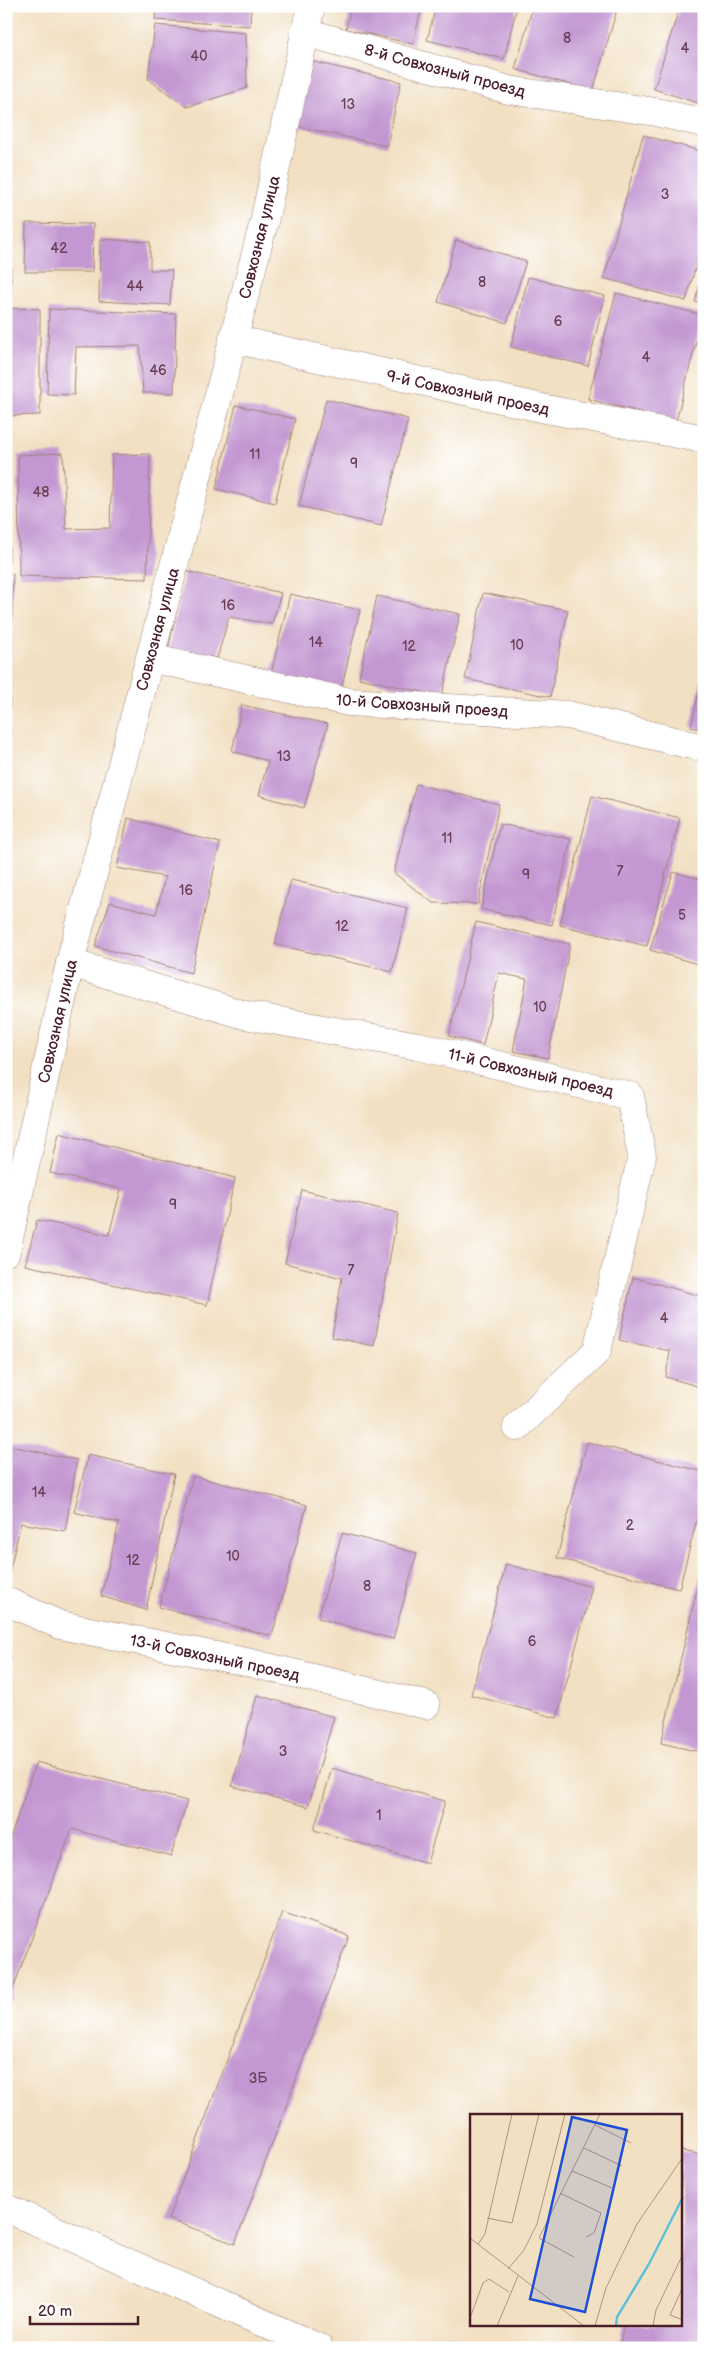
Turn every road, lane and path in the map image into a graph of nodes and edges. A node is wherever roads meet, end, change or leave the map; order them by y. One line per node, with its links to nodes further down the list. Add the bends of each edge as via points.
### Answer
1 (308, 19): 2 (street, 8-й Совхозный проезд, via 508,90 656,112); 3 (street, Совхозная улица, via 264,222)
2 (704, 123)
3 (233, 339): 4 (street, 9-й Совхозный проезд, via 546,410); 5 (street, Совхозная улица)
4 (704, 439)
5 (150, 658): 6 (street, 10-й Совхозный проезд, via 349,702 568,715); 7 (street, Совхозная улица)
6 (695, 746)
7 (70, 963): 8 (street, Совхозная улица); 9 (street, 11-й Совхозный проезд, via 245,1015 418,1046 630,1096 642,1156 597,1350)
8 (6, 1252)
9 (517, 1427)
10 (6, 1601): 11 (street, 13-й Совхозный проезд, via 60,1626 251,1663)
11 (426, 1705)
12 (6, 2208): 13 (street)
13 (319, 2348)

